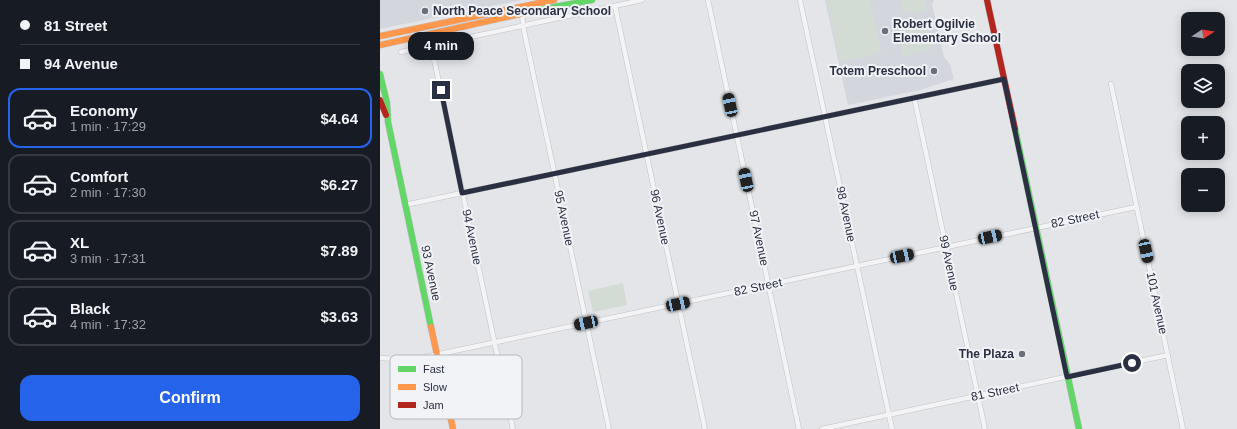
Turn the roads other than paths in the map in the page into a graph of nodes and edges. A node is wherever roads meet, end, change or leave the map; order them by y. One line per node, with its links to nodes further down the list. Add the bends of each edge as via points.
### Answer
1 (554, 0): 8 (main road)
2 (592, 0): 8 (main road)
3 (642, 0): 7 (street)
4 (708, 0): 21 (street, 97 Avenue)
5 (800, 0): 19 (street, 98 Avenue)
6 (987, 0): 15 (main road)
7 (615, 6): 9 (street); 22 (street, 96 Avenue)
8 (522, 10): 9 (street, 95 Avenue); 10 (main road); 11 (main road)
9 (523, 26): 12 (street); 23 (street, 95 Avenue)
10 (380, 36)
11 (380, 45)
12 (431, 46): 13 (street); 24 (street, 94 Avenue)
13 (401, 52)
14 (380, 74): 20 (main road, 93 Avenue, via 387,103)
15 (1004, 79): 17 (street); 27 (main road)
16 (1111, 84): 26 (street, 101 Avenue)
17 (914, 97): 19 (street); 28 (street, 99 Avenue)
18 (380, 100): 20 (main road, 93 Avenue)
19 (826, 116): 21 (street); 29 (street, 98 Avenue)
20 (388, 122): 25 (main road, 93 Avenue)
21 (736, 135): 22 (street); 30 (street, 97 Avenue)
22 (646, 154): 23 (street); 31 (street, 96 Avenue)
23 (554, 174): 24 (street); 32 (street, 95 Avenue)
24 (462, 193): 25 (street); 33 (street, 94 Avenue)
25 (405, 205): 34 (main road, 93 Avenue)
26 (1136, 207): 27 (street, 82 Street); 36 (street, 101 Avenue)
27 (1036, 228): 28 (street, 82 Street); 39 (main road)
28 (946, 247): 29 (street, 82 Street); 40 (street, 99 Avenue)
29 (857, 266): 30 (street, 82 Street); 41 (street, 98 Avenue)
30 (769, 285): 31 (street, 82 Street); 48 (street, 97 Avenue)
31 (678, 304): 32 (street, 82 Street); 47 (street, 96 Avenue)
32 (586, 323): 33 (street, 82 Street); 46 (street, 95 Avenue)
33 (494, 343): 34 (street, 82 Street); 35 (street, 94 Avenue)
34 (437, 355)
35 (497, 355)
36 (1168, 355): 39 (street, 81 Street); 53 (street, 101 Avenue)
37 (380, 358): 38 (street, 82 Street)
38 (390, 359)
39 (1067, 377): 40 (street, 81 Street); 52 (main road)
40 (978, 396): 41 (street, 81 Street); 51 (street, 99 Avenue)
41 (889, 415): 49 (street, 81 Street); 50 (street, 98 Avenue)
42 (451, 419): 44 (main road, 93 Avenue)
43 (511, 419): 45 (street, 94 Avenue)
44 (453, 429)
45 (513, 429)
46 (609, 429)
47 (704, 429)
48 (799, 429)
49 (822, 429)
50 (892, 429)
51 (985, 429)
52 (1078, 429)
53 (1183, 429)

